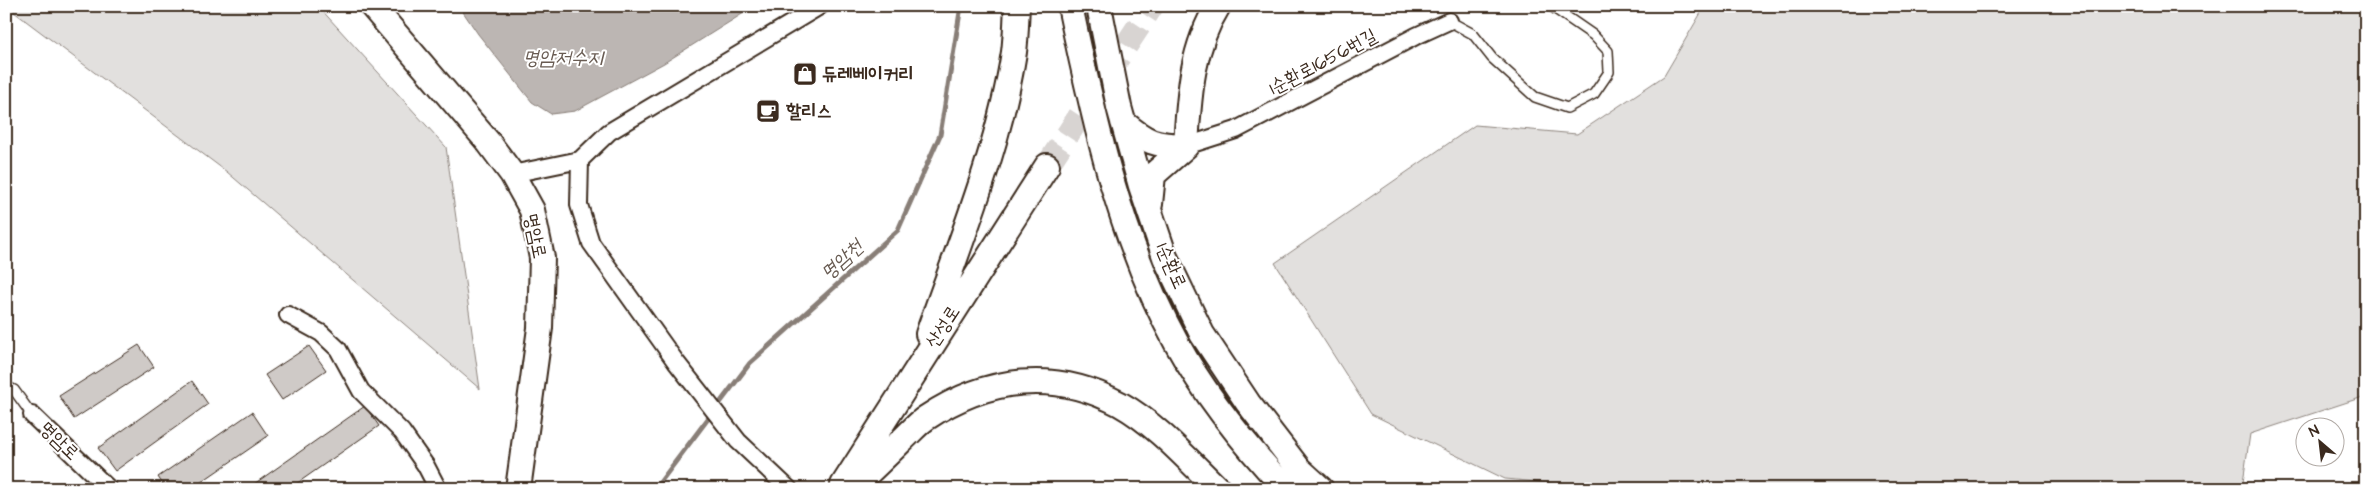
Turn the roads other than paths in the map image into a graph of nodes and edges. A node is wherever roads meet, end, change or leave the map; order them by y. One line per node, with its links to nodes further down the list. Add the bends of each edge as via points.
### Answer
1 (372, 6): 13 (street, 명암로, via 490,143)
2 (820, 6): 11 (street, via 609,132)
3 (1017, 6): 16 (street, via 1014,52 997,129)
4 (1070, 6): 26 (street, 1순환로, via 1123,219 1149,283 1177,344 1216,404 1255,456)
5 (1099, 6): 9 (street, 1순환로)
6 (1218, 6): 10 (street, via 1197,52 1190,86)
7 (1551, 6): 8 (lane, 1순환로1656번길, via 1593,35 1608,51 1608,72 1594,94 1567,108 1535,97 1492,58 1473,34)
8 (1449, 21): 10 (street, 1순환로1656번길, via 1236,130)
9 (1123, 122): 10 (street, via 1140,136 1159,145); 14 (street, 1순환로)
10 (1186, 146): 14 (street, via 1153,175)
11 (580, 160): 13 (street); 22 (street, via 579,205 591,243 676,362 738,441)
12 (1047, 166): 16 (street, 산성로)
13 (512, 174): 21 (street, 명암로, via 532,210 542,258 540,328)
14 (1149, 210): 27 (street, 1순환로, via 1165,256 1202,334 1299,469)
15 (288, 315): 20 (street, via 321,333 338,349 362,391 402,432)
16 (915, 370): 23 (street, 산성로)
17 (6, 386): 18 (lane, via 14,390)
18 (32, 414): 19 (street, 명암로)
19 (109, 489)
20 (438, 489)
21 (518, 489)
22 (789, 489)
23 (840, 489)
24 (852, 489): 25 (street, via 924,419 990,386 1032,381 1080,386 1121,405 1165,437)
25 (1218, 489)
26 (1286, 489)
27 (1321, 489)

